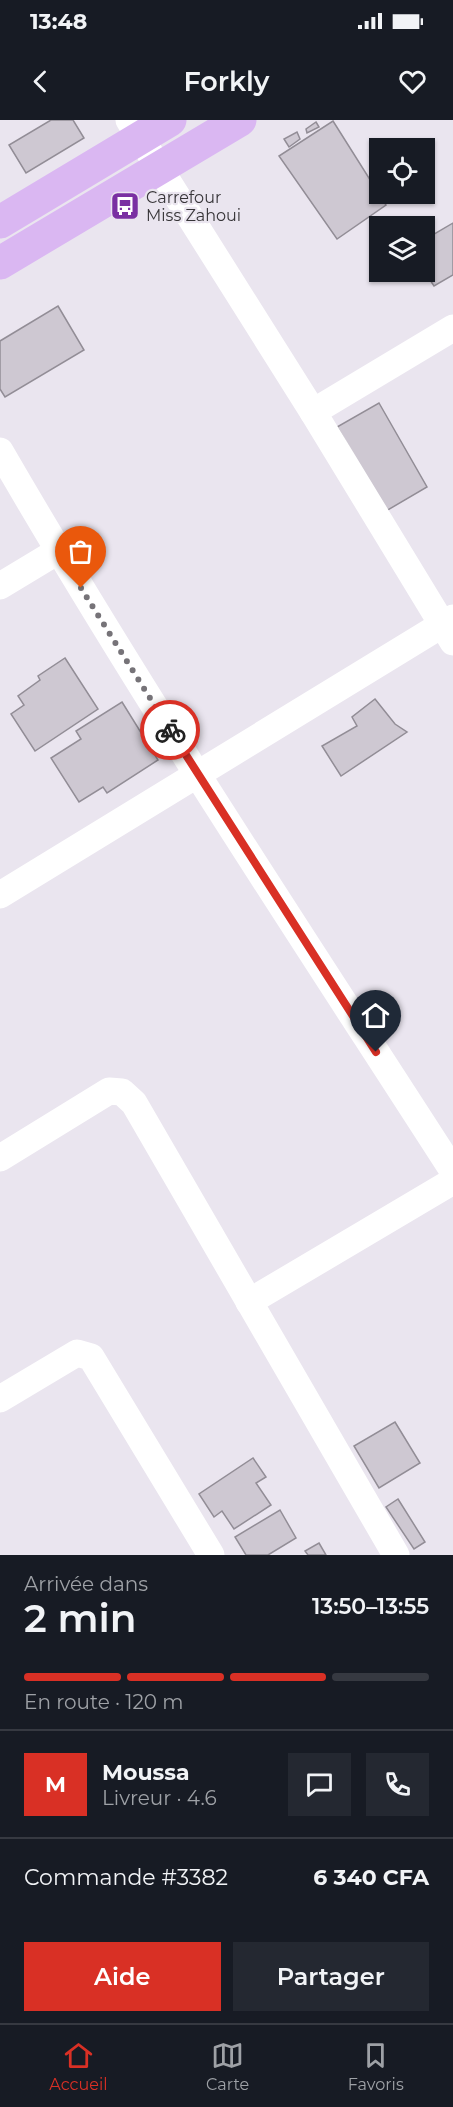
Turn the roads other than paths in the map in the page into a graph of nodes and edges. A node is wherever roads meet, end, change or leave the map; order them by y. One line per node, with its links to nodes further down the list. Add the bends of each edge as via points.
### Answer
1 (170, 120): 3 (main road)
2 (240, 120): 4 (main road)
3 (134, 129): 4 (street); 5 (main road)
4 (158, 169): 6 (main road); 8 (street)
5 (0, 222)
6 (0, 263)
7 (453, 328): 8 (street)
8 (313, 412): 12 (street)
9 (0, 451): 10 (street)
10 (58, 551): 11 (street); 13 (street)
11 (0, 586)
12 (449, 628): 13 (street)
13 (198, 775): 14 (street); 16 (street)
14 (0, 895)
15 (0, 1158): 18 (street, via 108,1091 122,1092 134,1103)
16 (453, 1171)
17 (453, 1181): 18 (street)
18 (249, 1302): 21 (street)
19 (0, 1399): 20 (street, via 77,1353 91,1357)
20 (211, 1555)
21 (396, 1555)

